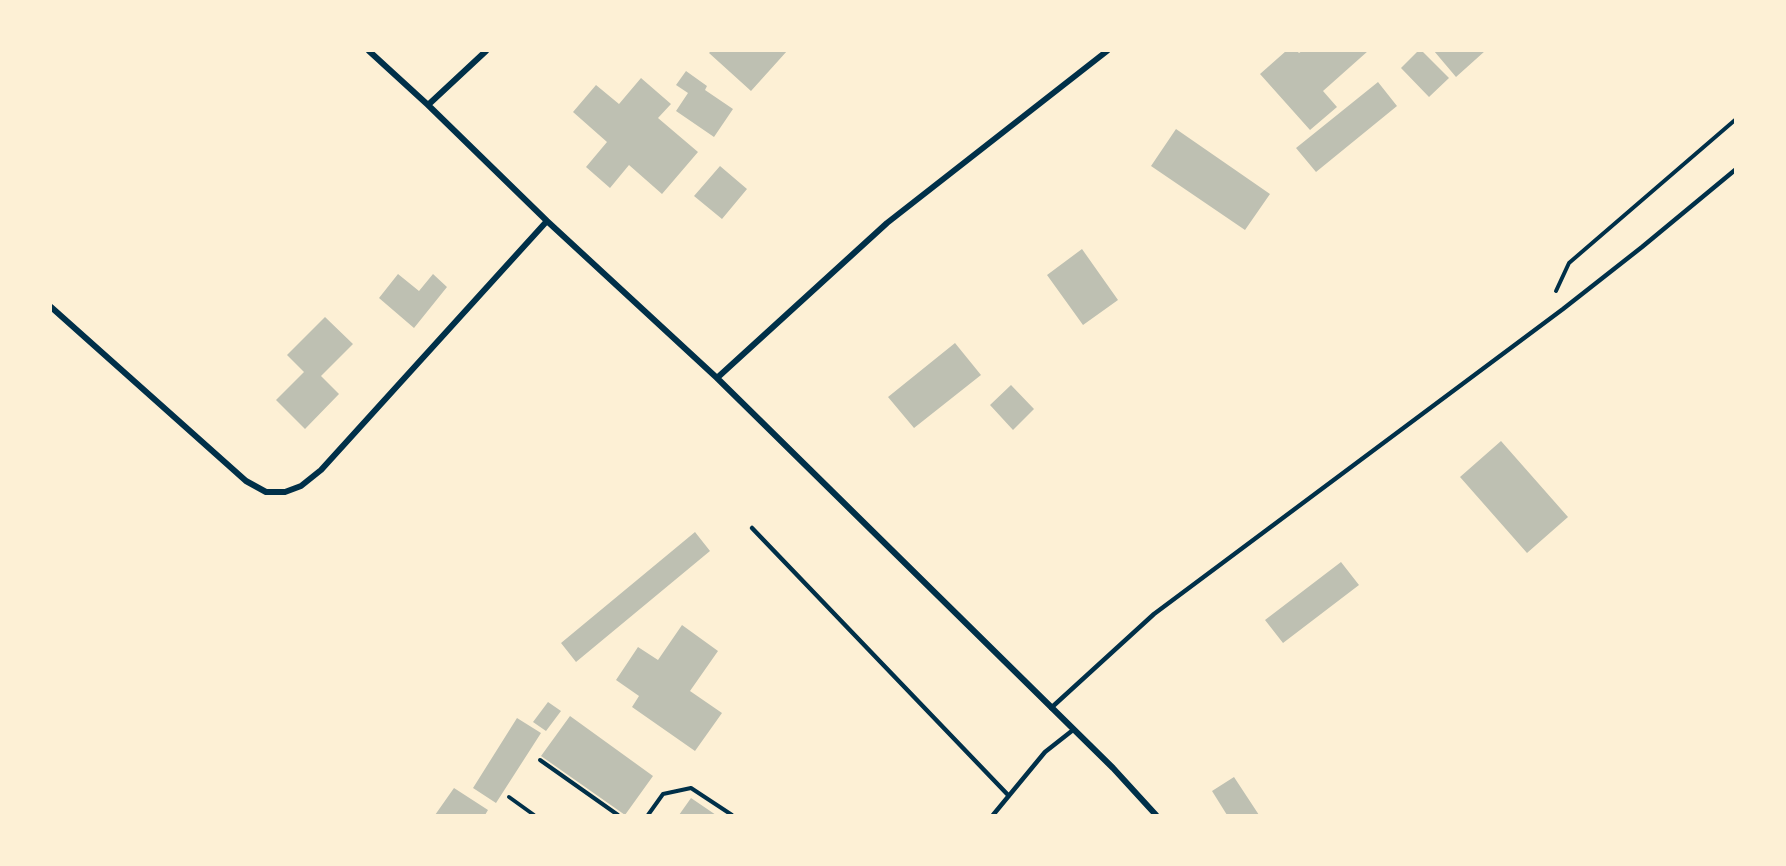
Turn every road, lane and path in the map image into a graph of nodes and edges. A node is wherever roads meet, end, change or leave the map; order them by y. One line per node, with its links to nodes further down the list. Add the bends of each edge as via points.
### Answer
1 (369, 51): 4 (street)
2 (486, 51): 4 (street)
3 (1107, 51): 10 (street, via 887,223)
4 (428, 105): 7 (street)
5 (1735, 120): 8 (path, via 1569,263)
6 (1735, 170): 12 (lane, via 1563,309 1154,614)
7 (547, 221): 9 (street, via 321,470 301,486 285,492 266,492 246,481); 10 (street)
8 (1555, 291)
9 (51, 307)
10 (717, 378): 12 (street)
11 (752, 528): 15 (lane)
12 (1051, 708): 13 (street)
13 (1073, 730): 15 (lane, via 1045,752); 22 (street)
14 (540, 760): 18 (path)
15 (1009, 796): 21 (lane)
16 (509, 797): 17 (path)
17 (534, 815)
18 (618, 815)
19 (648, 815): 20 (path, via 663,794 691,788)
20 (732, 815)
21 (993, 815)
22 (1156, 815)

